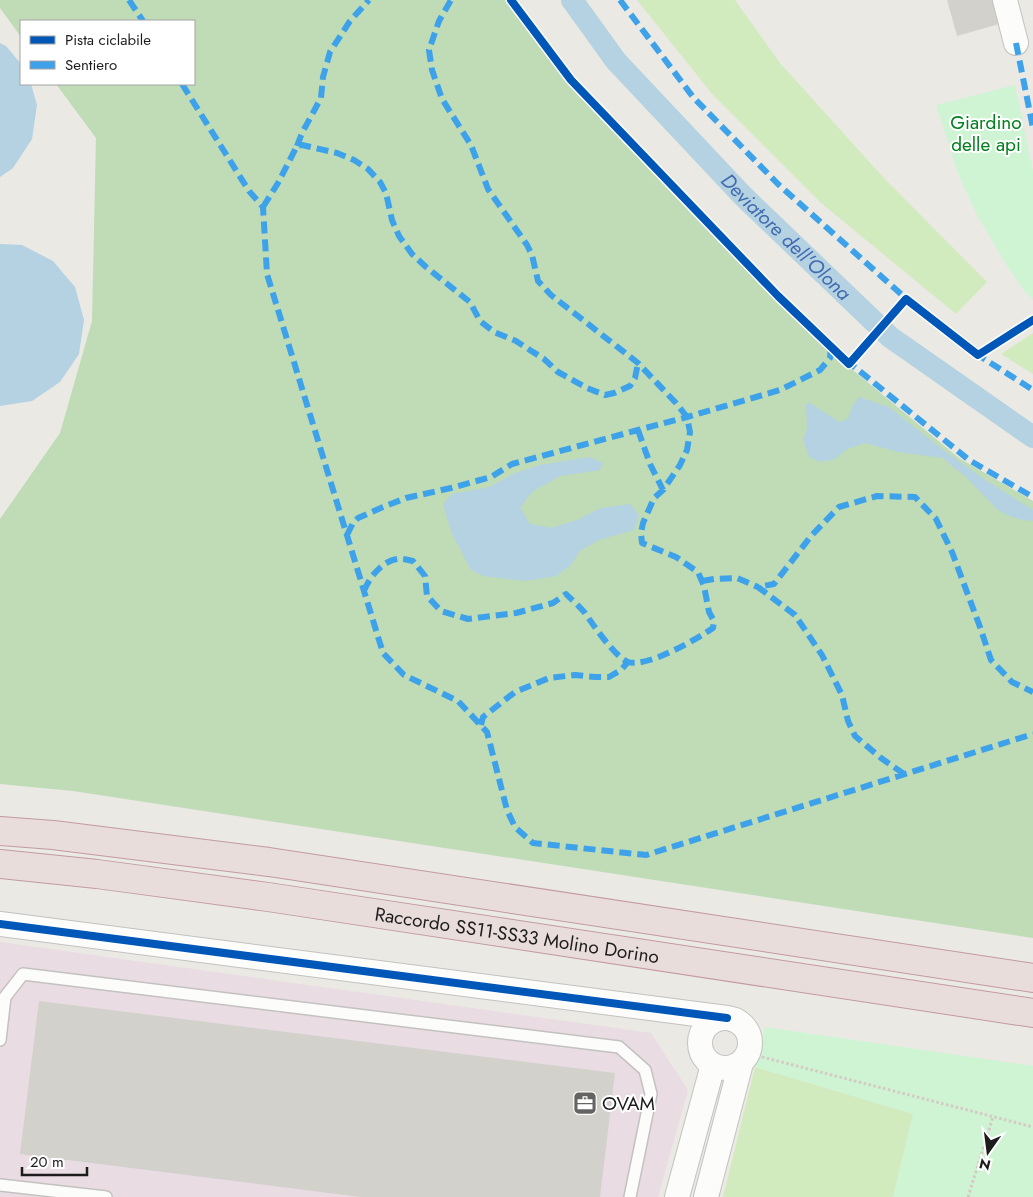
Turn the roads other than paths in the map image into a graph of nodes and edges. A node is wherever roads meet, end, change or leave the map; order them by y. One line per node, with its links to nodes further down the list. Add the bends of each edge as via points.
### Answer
1 (1005, 0): 2 (street)
2 (1016, 43)
3 (0, 830): 6 (highway, Raccordo SS11-SS33 Molino Dorino, via 269,862)
4 (0, 864): 8 (highway, Raccordo SS11-SS33 Molino Dorino, via 278,898)
5 (0, 924): 7 (street)
6 (1033, 978)
7 (654, 1008): 9 (street); 11 (street, via 685,1025)
8 (1033, 1013)
9 (727, 1018): 11 (street, via 711,1022 701,1035); 12 (street, via 735,1019 747,1030 751,1046)
10 (0, 1040): 16 (lane, via 5,997 23,974 619,1047 645,1070 651,1094)
11 (700, 1044): 13 (street, via 706,1060)
12 (745, 1058): 13 (street, via 738,1066 729,1068); 18 (street)
13 (713, 1065): 17 (street)
14 (0, 1185): 15 (lane)
15 (106, 1197)
16 (630, 1197)
17 (677, 1197)
18 (706, 1197)

